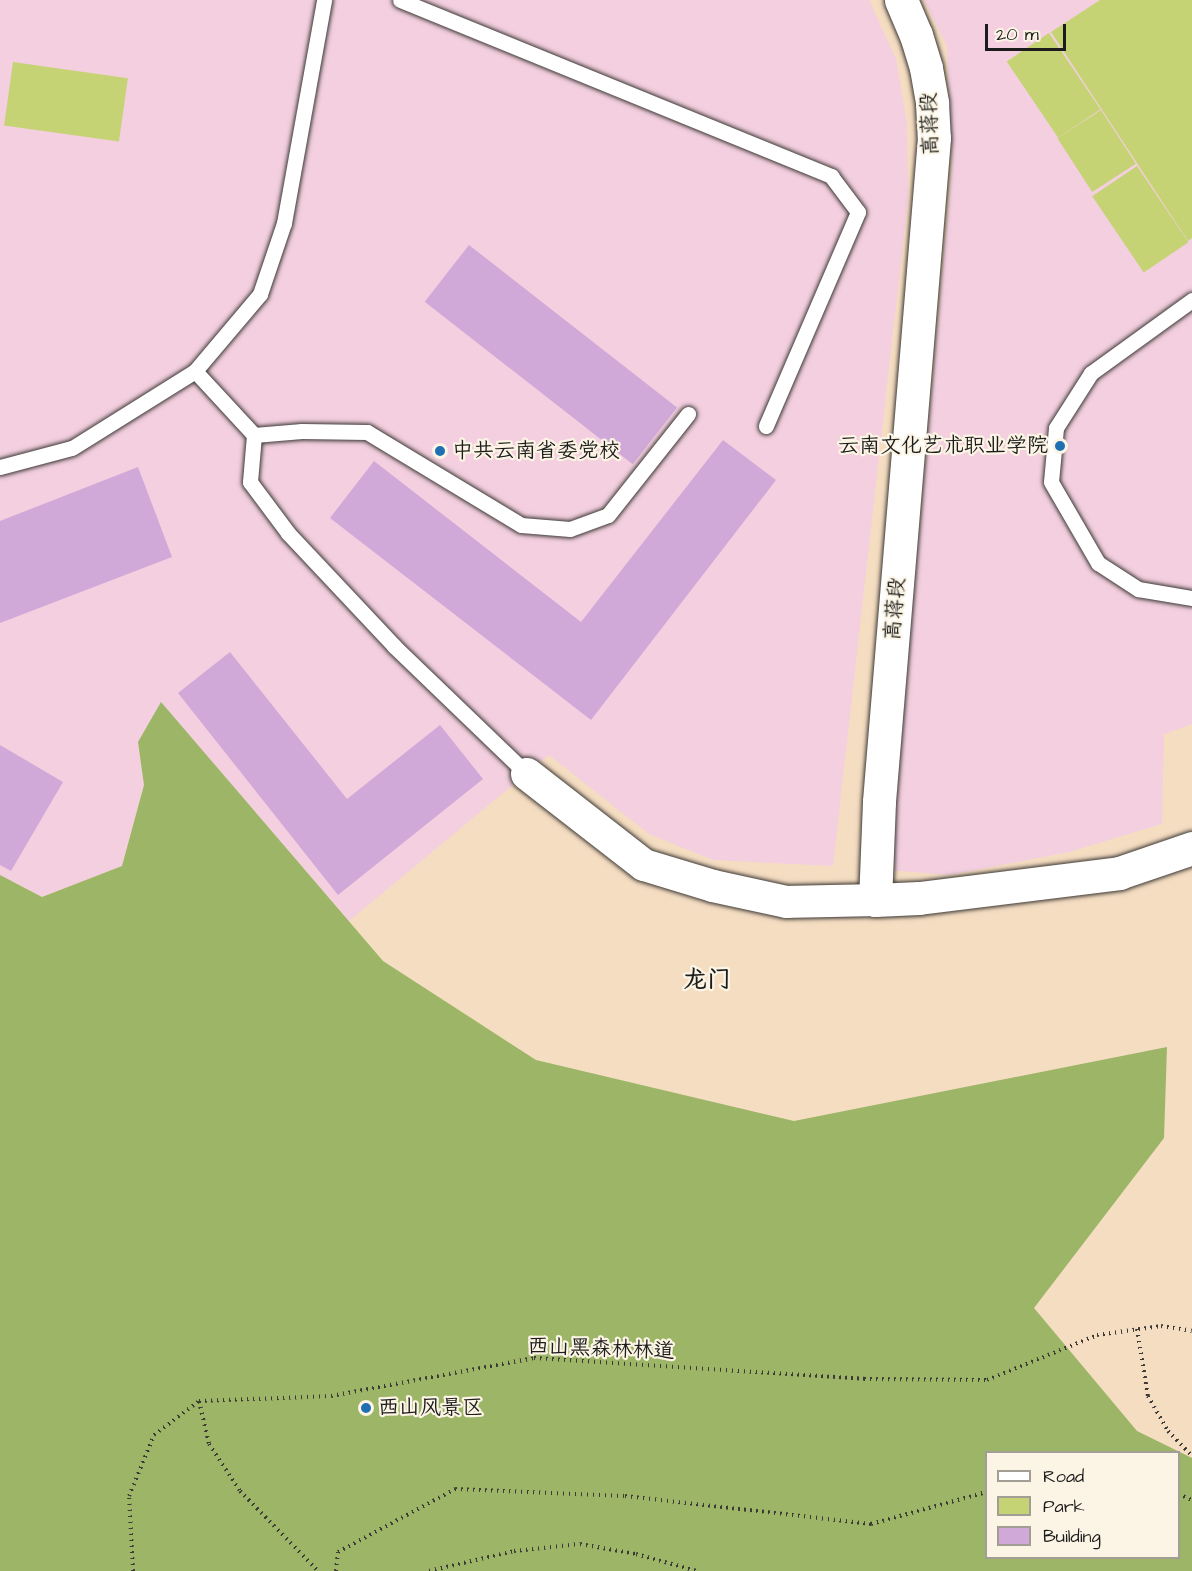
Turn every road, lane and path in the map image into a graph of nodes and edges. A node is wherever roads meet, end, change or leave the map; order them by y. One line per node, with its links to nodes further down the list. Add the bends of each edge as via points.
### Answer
1 (324, 0): 5 (lane, via 284,223 260,294)
2 (400, 0): 7 (lane, via 831,176 858,212)
3 (902, 0): 13 (main road, 高蒋段, via 926,68 934,138 880,790)
4 (1192, 300): 10 (lane, via 1091,373 1056,428 1051,482 1098,563 1138,589)
5 (195, 371): 8 (lane); 9 (lane, via 72,448)
6 (688, 414): 8 (lane, via 608,515 570,529 521,525 367,432)
7 (766, 426)
8 (254, 435): 11 (lane, via 250,482 288,533 394,646)
9 (0, 467)
10 (1192, 598)
11 (526, 774): 13 (street, via 644,865 713,886 788,902)
12 (1192, 848): 13 (main road, via 1119,873)
13 (875, 900)
14 (1137, 1329): 15 (path, 西山黑森林林道, via 1161,1326); 16 (path, 西山黑森林林道, via 1097,1335 987,1380 864,1379 534,1358 331,1396); 17 (path, via 1148,1396 1168,1431)
15 (1192, 1330)
16 (200, 1401): 19 (path, via 154,1435 129,1496); 20 (path, via 209,1444 240,1491)
17 (1192, 1456)
18 (985, 1493): 21 (path, via 871,1524 625,1496 455,1489 338,1552)
19 (133, 1571)
20 (318, 1571)
21 (336, 1571)
22 (429, 1571): 23 (path, via 514,1551 580,1544)
23 (697, 1571)

